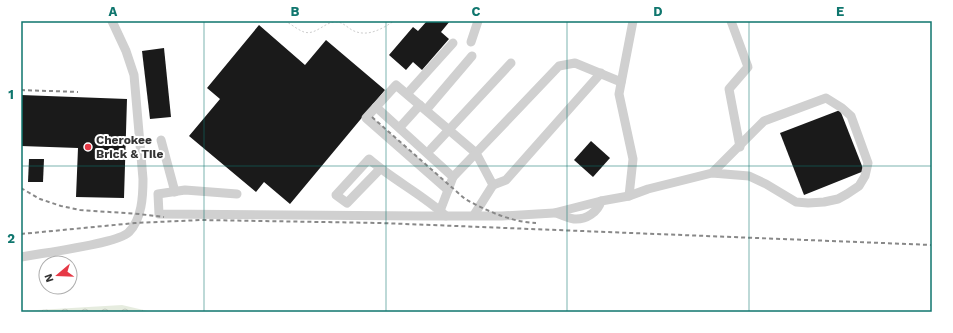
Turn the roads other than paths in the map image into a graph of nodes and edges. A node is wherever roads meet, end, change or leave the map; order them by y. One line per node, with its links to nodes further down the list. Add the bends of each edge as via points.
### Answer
1 (112, 21): 28 (street, via 134,75 143,179)
2 (478, 21): 5 (street)
3 (632, 21): 10 (street)
4 (731, 21): 17 (street, via 748,67 728,90)
5 (472, 42)
6 (453, 43): 11 (street)
7 (472, 56): 13 (street)
8 (511, 63): 15 (street)
9 (601, 74): 10 (street); 19 (street, via 575,63 559,66); 23 (street, via 506,180)
10 (621, 82): 27 (street, via 619,94 632,159)
11 (407, 94): 12 (street, via 396,85); 13 (street)
12 (376, 107): 22 (street); 24 (street, via 366,118)
13 (423, 108): 14 (street); 15 (street)
14 (401, 126)
15 (448, 130): 18 (street); 19 (street)
16 (161, 140): 25 (street)
17 (740, 147): 21 (street); 21 (street, via 764,121 826,98 851,116 868,163 859,186 848,194 824,202 796,202 749,176)
18 (431, 149)
19 (476, 153): 22 (street); 23 (street)
20 (380, 168): 20 (street, via 369,159 336,195 347,203); 30 (street)
21 (712, 173): 27 (street)
22 (453, 177): 24 (street)
23 (493, 185): 31 (street)
24 (448, 190): 30 (street)
25 (175, 192): 26 (street, via 185,190); 29 (street, via 158,194)
26 (237, 194)
27 (629, 196): 31 (street, via 554,213)
28 (141, 205): 29 (street); 32 (street, via 130,232 124,236 98,244)
29 (159, 207): 30 (street, via 159,214)
30 (443, 213): 31 (street)
31 (474, 216)
32 (21, 257)

